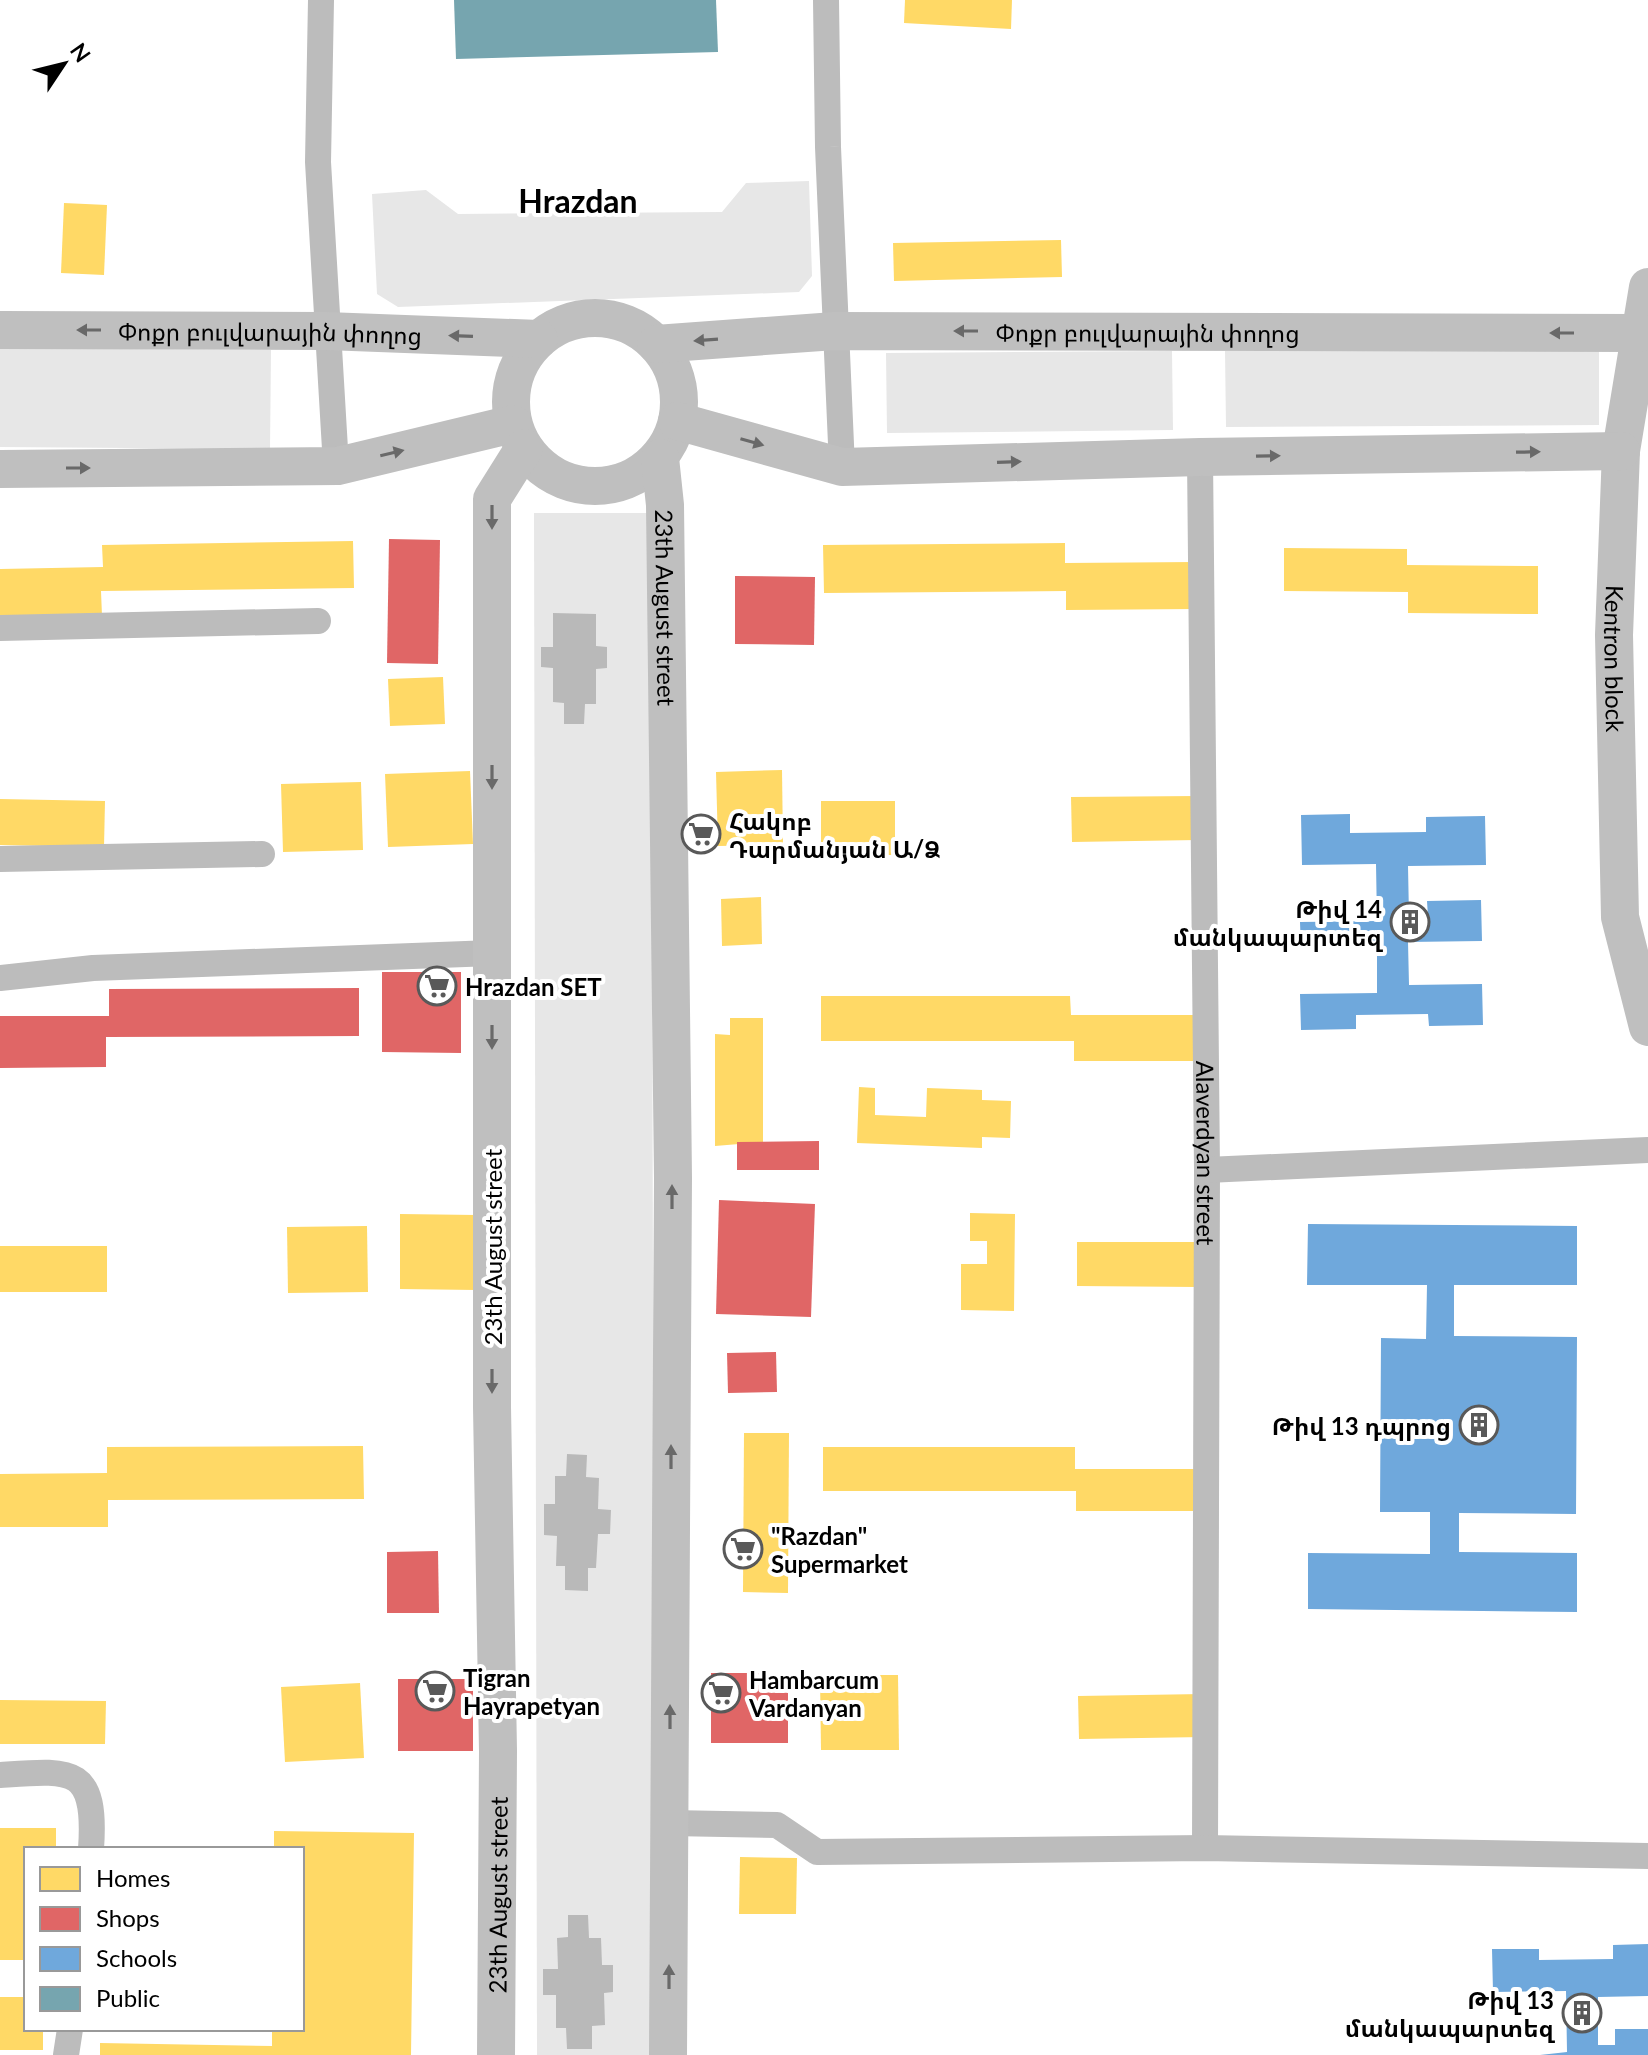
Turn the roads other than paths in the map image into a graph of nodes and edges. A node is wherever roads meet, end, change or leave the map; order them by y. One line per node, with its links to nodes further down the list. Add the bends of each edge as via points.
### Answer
1 (321, 0): 5 (street, via 318,162)
2 (826, 0): 6 (street)
3 (1648, 287): 7 (street, Kentron block)
4 (0, 330): 5 (street, Փոքր բուլվարային փողոց, one-way to 4)
5 (326, 331): 8 (street, Փոքր բուլվարային փողոց, one-way to 5); 15 (street)
6 (835, 331): 7 (street, Փոքր բուլվարային փողոց, one-way to 6); 9 (street, Փոքր բուլվարային փողոց, one-way to 9); 16 (street)
7 (1640, 333): 12 (street, Kentron block)
8 (539, 339): 9 (street, via 567,322 599,318 630,325); 11 (street, via 514,378 510,401)
9 (656, 344): 10 (street, via 676,380)
10 (677, 421): 14 (street); 16 (street, one-way to 16)
11 (519, 436): 14 (street, via 547,472 578,485 611,485); 15 (street, one-way to 11); 22 (street, 23th August street, one-way to 22, via 492,499)
12 (1621, 451): 13 (street, one-way to 12); 24 (street, Kentron block, via 1614,635 1620,917)
13 (1200, 457): 16 (street, one-way to 13); 26 (street, Alaverdyan street)
14 (660, 458): 28 (street, 23th August street, one-way to 14, via 673,1178 665,505)
15 (336, 466): 17 (street, one-way to 15)
16 (842, 467)
17 (0, 469)
18 (318, 621): 19 (street)
19 (0, 628)
20 (262, 854): 21 (street)
21 (0, 859)
22 (492, 953): 23 (street, via 93,968); 34 (street, 23th August street, one-way to 34)
23 (0, 978)
24 (1648, 1027)
25 (1648, 1150): 26 (street)
26 (1207, 1170): 30 (street, Alaverdyan street)
27 (0, 1775): 29 (street, via 57,1771 74,1778 90,1798)
28 (670, 1823): 30 (street, via 777,1825 817,1852); 35 (street, 23th August street, one-way to 28)
29 (91, 1847)
30 (1205, 1848): 31 (street)
31 (1648, 1856)
32 (70, 2031): 33 (street)
33 (66, 2055)
34 (496, 2055)
35 (668, 2055)

